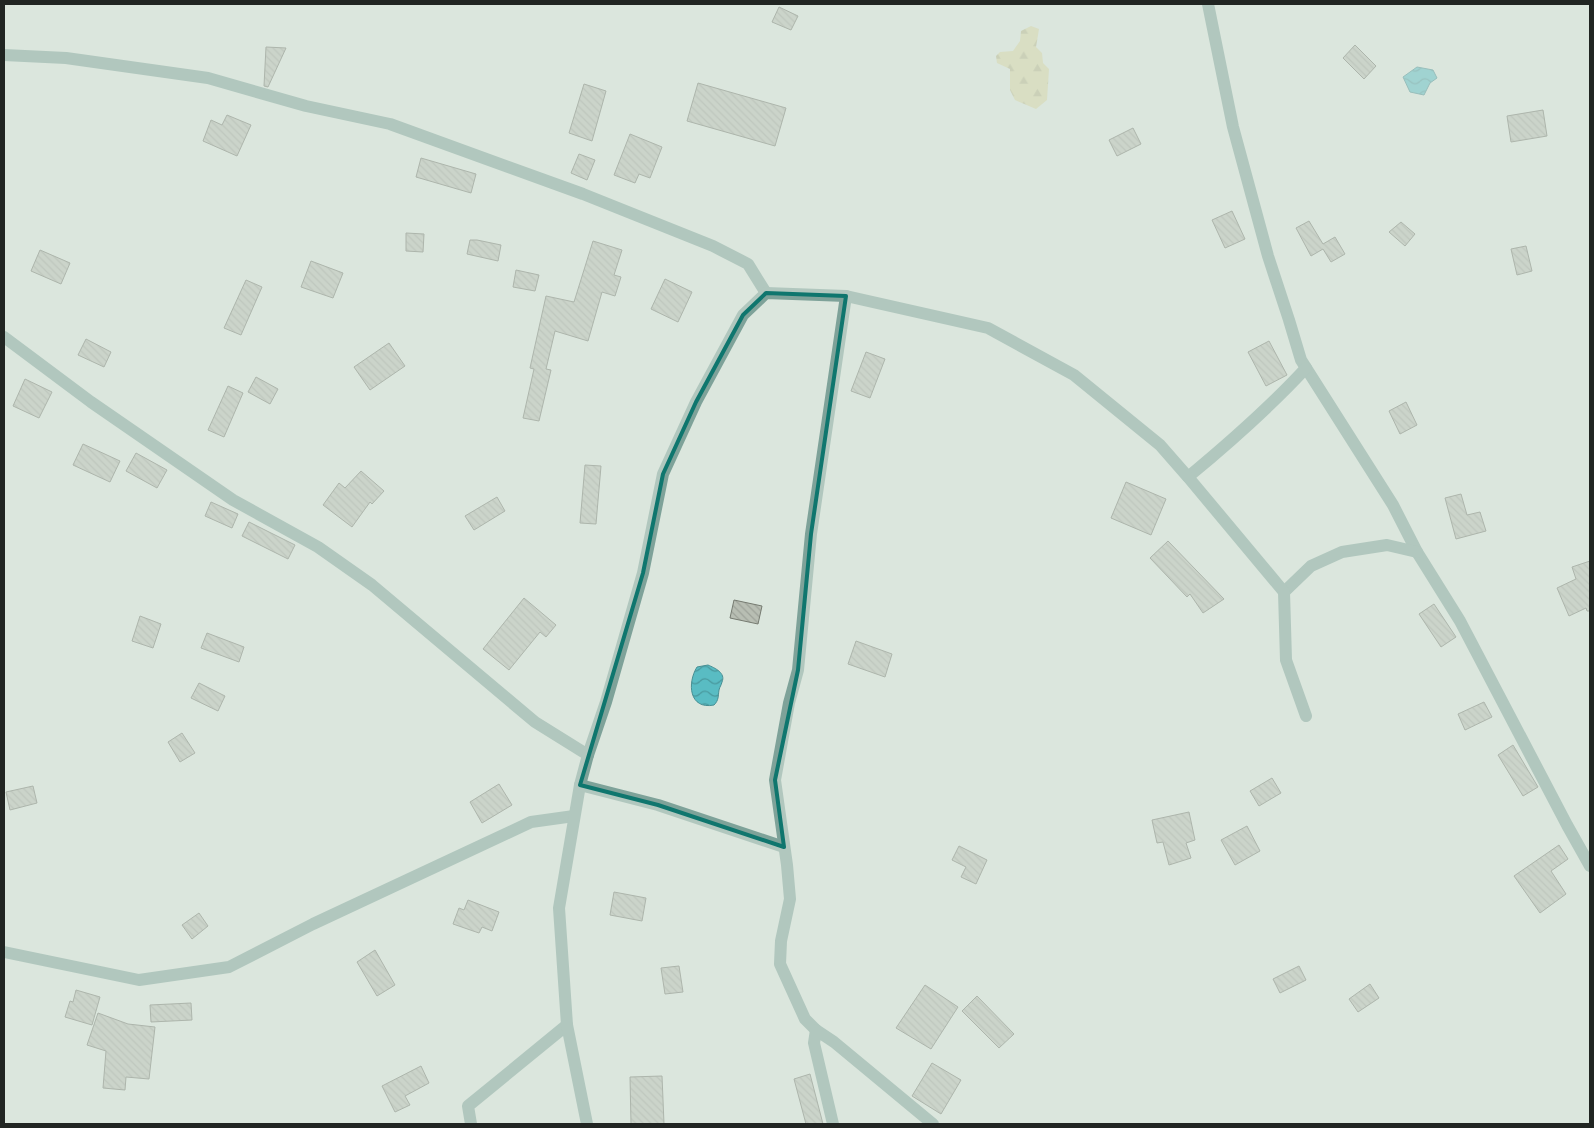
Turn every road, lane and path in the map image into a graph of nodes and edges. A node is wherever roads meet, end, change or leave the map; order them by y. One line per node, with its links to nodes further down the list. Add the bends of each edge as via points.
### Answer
1 (1208, 4): 6 (street, via 1233,127 1268,256)
2 (4, 55): 3 (street, via 66,58 208,78 306,106 390,124 583,194 713,246 748,264)
3 (766, 293): 4 (street); 11 (street, via 743,316 696,402 663,474 643,573)
4 (846, 296): 7 (street, via 988,328 1074,375 1160,446); 14 (street, via 811,534 798,670 775,780)
5 (4, 337): 11 (street, via 91,402 233,500 318,547 365,580 535,722)
6 (1306, 368): 7 (street); 8 (street, via 1392,505)
7 (1188, 477): 9 (street)
8 (1417, 552): 9 (street, via 1387,545 1342,552 1311,566); 15 (street, via 1460,621)
9 (1284, 592): 10 (street, via 1286,660)
10 (1306, 716)
11 (588, 755): 12 (street)
12 (580, 785): 13 (street); 14 (street, via 658,805)
13 (574, 816): 16 (street, via 531,822 229,967 139,980); 17 (street, via 559,908)
14 (784, 847): 18 (street, via 790,899 781,941 780,964 805,1019)
15 (1590, 866)
16 (4, 952)
17 (567, 1025): 19 (street, via 468,1106); 20 (street)
18 (816, 1030): 21 (street, via 814,1043); 22 (street)
19 (471, 1124)
20 (587, 1124)
21 (833, 1124)
22 (933, 1124)

